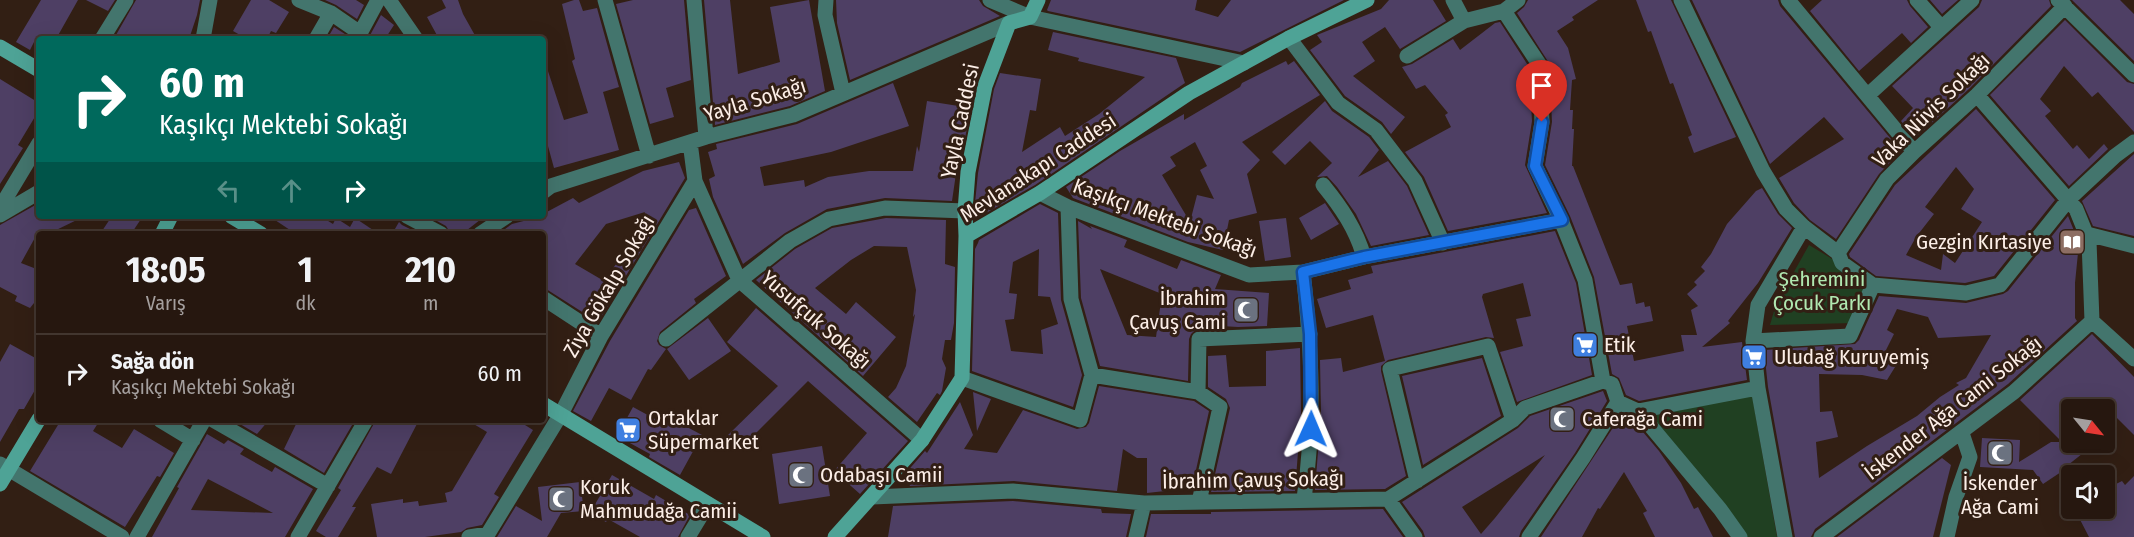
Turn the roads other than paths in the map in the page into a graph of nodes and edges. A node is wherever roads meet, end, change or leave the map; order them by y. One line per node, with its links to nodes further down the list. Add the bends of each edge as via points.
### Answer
1 (126, 0): 25 (street)
2 (210, 0): 26 (street)
3 (299, 0): 20 (street)
4 (378, 0): 28 (street)
5 (389, 0): 29 (street)
6 (605, 0): 44 (street)
7 (694, 0): 39 (street)
8 (826, 0): 36 (street, via 825,15)
9 (990, 0): 21 (street)
10 (1038, 0): 21 (street)
11 (1367, 0): 30 (street, Mevlanakapı Caddesi)
12 (1453, 0): 22 (street)
13 (1518, 0): 19 (street)
14 (1681, 0): 59 (street, via 1762,171 1786,209)
15 (1788, 0): 37 (street)
16 (1917, 0): 24 (street)
17 (1972, 0): 24 (street)
18 (2062, 3): 35 (street); 38 (street, Vaka Nüvis Sokağı)
19 (1504, 11): 22 (street); 58 (street, via 1539,64 1542,122 1535,166)
20 (331, 14): 27 (street); 28 (street)
21 (1030, 17): 23 (street); 33 (street)
22 (1464, 21): 32 (street)
23 (1009, 23): 36 (street, Yayla Sokağı); 53 (street, Yayla Caddesi, via 985,86 968,172)
24 (1941, 27): 37 (street)
25 (104, 36)
26 (204, 36)
27 (318, 36)
28 (358, 36)
29 (414, 36)
30 (1289, 38): 33 (street, Mevlanakapı Caddesi); 65 (street, via 1338,103 1376,130 1415,181)
31 (0, 47): 34 (street)
32 (1407, 56)
33 (1244, 63): 48 (street, Mevlanakapı Caddesi, via 1190,93)
34 (36, 68)
35 (2134, 75)
36 (843, 93): 39 (street, Yayla Sokağı, via 793,115)
37 (1868, 95): 43 (street)
38 (1977, 95): 43 (street, Vaka Nüvis Sokağı); 50 (street)
39 (706, 136): 40 (street, Yayla Sokağı)
40 (690, 142): 44 (street, Yayla Sokağı); 45 (street, Yusufçuk Sokağı)
41 (2134, 142): 50 (street)
42 (36, 148): 52 (street)
43 (1914, 152): 67 (street, Vaka Nüvis Sokağı, via 1887,179)
44 (648, 156): 46 (street, Yayla Sokağı)
45 (695, 182): 70 (street, Yusufçuk Sokağı); 75 (street, Ziya Gökalp Sokağı)
46 (546, 185)
47 (1323, 185): 68 (street, via 1357,235)
48 (1040, 193): 51 (street, Kaşıkçı Mektebi Sokağı); 64 (street, Mevlanakapı Caddesi)
49 (36, 194): 54 (street)
50 (2069, 199): 63 (street); 71 (street, via 2000,285 1966,293)
51 (1068, 207): 69 (street, Kaşıkçı Mektebi Sokağı, via 1249,275); 79 (street, via 1071,299)
52 (0, 208)
53 (965, 211): 64 (street, Yayla Caddesi); 70 (street, via 885,208 829,219 790,241)
54 (0, 215)
55 (236, 219): 60 (street)
56 (413, 219): 61 (street)
57 (502, 219): 62 (street)
58 (1562, 220): 65 (street, Kaşıkçı Mektebi Sokağı); 81 (street, via 1585,280)
59 (1804, 226): 67 (street); 77 (street, via 1758,305)
60 (256, 231)
61 (435, 231)
62 (484, 231)
63 (2087, 234): 66 (street); 73 (street)
64 (966, 236): 80 (street, Mevlanakapı Caddesi)
65 (1443, 243): 68 (street, Kaşıkçı Mektebi Sokağı)
66 (2134, 246)
67 (1838, 254): 71 (street, via 1842,263)
68 (1364, 257): 69 (street, Kaşıkçı Mektebi Sokağı)
69 (1303, 272): 74 (street)
70 (739, 280): 76 (street); 96 (street, Yusufçuk Sokağı)
71 (1873, 285): 77 (street, via 1850,336)
72 (546, 300): 75 (street)
73 (2092, 321): 78 (street); 94 (street, İskender Ağa Cami Sokağı, via 2014,392)
74 (1310, 334): 83 (street, via 1199,339); 102 (street, via 1311,450)
75 (601, 336): 87 (street, Ziya Gökalp Sokağı)
76 (666, 339)
77 (1753, 340): 82 (street)
78 (2134, 359)
79 (1092, 375): 80 (street, via 1080,420); 83 (street)
80 (962, 378): 96 (street)
81 (1603, 381): 84 (street, via 1612,384); 88 (street, via 1525,408)
82 (1758, 388): 86 (street); 119 (street)
83 (1198, 392): 104 (street, via 1220,408)
84 (1618, 402): 86 (street); 117 (street)
85 (546, 406): 87 (street)
86 (1638, 411): 118 (street)
87 (561, 414): 106 (street); 107 (street, Ziya Gökalp Sokağı)
88 (1513, 420): 98 (street); 98 (street, via 1488,346 1390,369)
89 (36, 423): 97 (street)
90 (165, 423): 95 (street)
91 (202, 423): 95 (street)
92 (218, 423): 100 (street)
93 (364, 423): 100 (street)
94 (1962, 432): 120 (street, İskender Ağa Cami Sokağı); 121 (street, via 1970,456)
95 (193, 440): 109 (street)
96 (922, 440): 101 (street)
97 (5, 466): 99 (street); 108 (street)
98 (1417, 481): 103 (street)
99 (0, 484)
100 (328, 486): 110 (street)
101 (872, 497): 105 (street, İbrahim Çavuş Sokağı, via 1012,491); 114 (street)
102 (1304, 499): 103 (street, İbrahim Çavuş Sokağı); 104 (street, İbrahim Çavuş Sokağı)
103 (1388, 499): 116 (street)
104 (1199, 502): 105 (street, İbrahim Çavuş Sokağı)
105 (1144, 503): 115 (street)
106 (708, 504): 112 (street); 113 (street)
107 (487, 536): 111 (street)
108 (122, 537)
109 (137, 537)
110 (298, 537)
111 (469, 537)
112 (688, 537)
113 (763, 537)
114 (835, 537)
115 (1136, 537)
116 (1415, 537)
117 (1529, 537)
118 (1740, 537)
119 (1785, 537)
120 (1821, 537)
121 (1947, 537)

